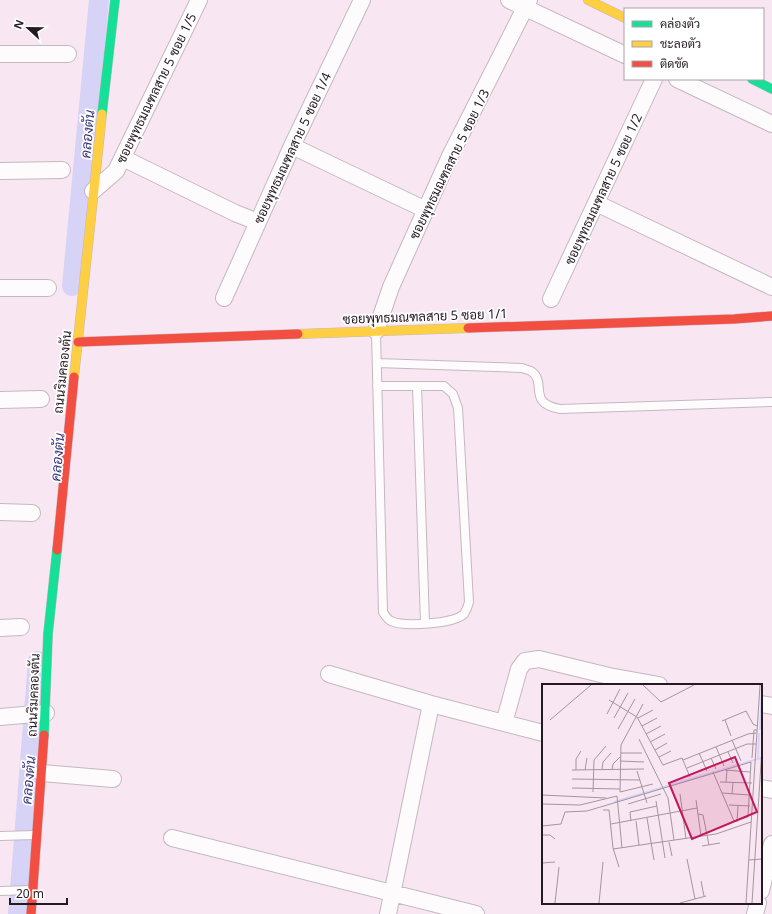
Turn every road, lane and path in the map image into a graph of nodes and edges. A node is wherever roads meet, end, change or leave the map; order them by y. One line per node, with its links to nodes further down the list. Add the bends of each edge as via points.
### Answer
1 (114, 0): 20 (street, ถนนริมคลองตัน)
2 (199, 0): 17 (street, ซอยพุทธมณฑลสาย 5 ซอย 1/5)
3 (362, 0): 16 (street, ซอยพุทธมณฑลสาย 5 ซอย 1/4)
4 (509, 0): 6 (street)
5 (588, 0): 7 (street)
6 (527, 4): 10 (street); 22 (street, ซอยพุทธมณฑลสาย 5 ซอย 1/3, via 450,156)
7 (624, 18)
8 (0, 54): 9 (street)
9 (68, 54)
10 (624, 54)
11 (654, 80): 21 (street, ซอยพุทธมณฑลสาย 5 ซอย 1/2)
12 (679, 80): 15 (street)
13 (754, 80): 14 (street)
14 (772, 89)
15 (772, 124)
16 (292, 146): 22 (street); 23 (street, ซอยพุทธมณฑลสาย 5 ซอย 1/4)
17 (123, 158): 20 (street, ซอยพุทธมณฑลสาย 5 ซอย 1/5, via 116,171); 23 (street)
18 (62, 170): 19 (street)
19 (0, 171)
20 (93, 191): 31 (street, ถนนริมคลองตัน)
21 (596, 203): 24 (street); 28 (street, ซอยพุทธมณฑลสาย 5 ซอย 1/2)
22 (426, 210): 30 (street, ซอยพุทธมณฑลสาย 5 ซอย 1/3, via 390,287)
23 (258, 222): 27 (street, ซอยพุทธมณฑลสาย 5 ซอย 1/4)
24 (772, 287)
25 (0, 288): 26 (street)
26 (48, 288)
27 (224, 298)
28 (551, 299)
29 (772, 316): 30 (street, ซอยพุทธมณฑลสาย 5 ซอย 1/1)
30 (376, 331): 31 (street, ซอยพุทธมณฑลสาย 5 ซอย 1/1); 32 (lane)
31 (78, 342): 48 (street, ถนนริมคลองตัน)
32 (377, 364): 33 (lane); 37 (lane, via 522,368 531,371 537,378 540,400 549,407 560,409)
33 (377, 386): 34 (lane); 40 (lane, via 383,612 389,620 399,624)
34 (417, 386): 40 (lane); 40 (lane, via 444,386 453,394 458,408 469,602 464,613 455,619)
35 (41, 399): 36 (street)
36 (0, 400)
37 (772, 402)
38 (0, 512): 39 (street)
39 (32, 512)
40 (425, 623)
41 (21, 627): 42 (street)
42 (0, 628)
43 (329, 674): 45 (street)
44 (653, 684): 50 (street, via 539,659 525,661 519,669)
45 (431, 704): 50 (street); 63 (street)
46 (762, 704): 47 (street)
47 (772, 706)
48 (42, 713): 49 (street); 52 (street, ถนนริมคลองตัน)
49 (0, 717)
50 (504, 723): 51 (street)
51 (542, 733)
52 (42, 773): 53 (street); 57 (street, ถนนริมคลองตัน)
53 (113, 779)
54 (762, 788): 55 (street)
55 (772, 790)
56 (0, 836): 57 (lane)
57 (33, 836): 61 (street, ถนนริมคลองตัน)
58 (172, 838): 63 (street)
59 (772, 844): 60 (street)
60 (762, 887)
61 (29, 890): 62 (lane); 65 (street, ถนนริมคลองตัน)
62 (3, 891)
63 (392, 893): 66 (street); 67 (street)
64 (758, 904): 68 (street)
65 (31, 914)
66 (388, 914)
67 (476, 914)
68 (756, 914)

